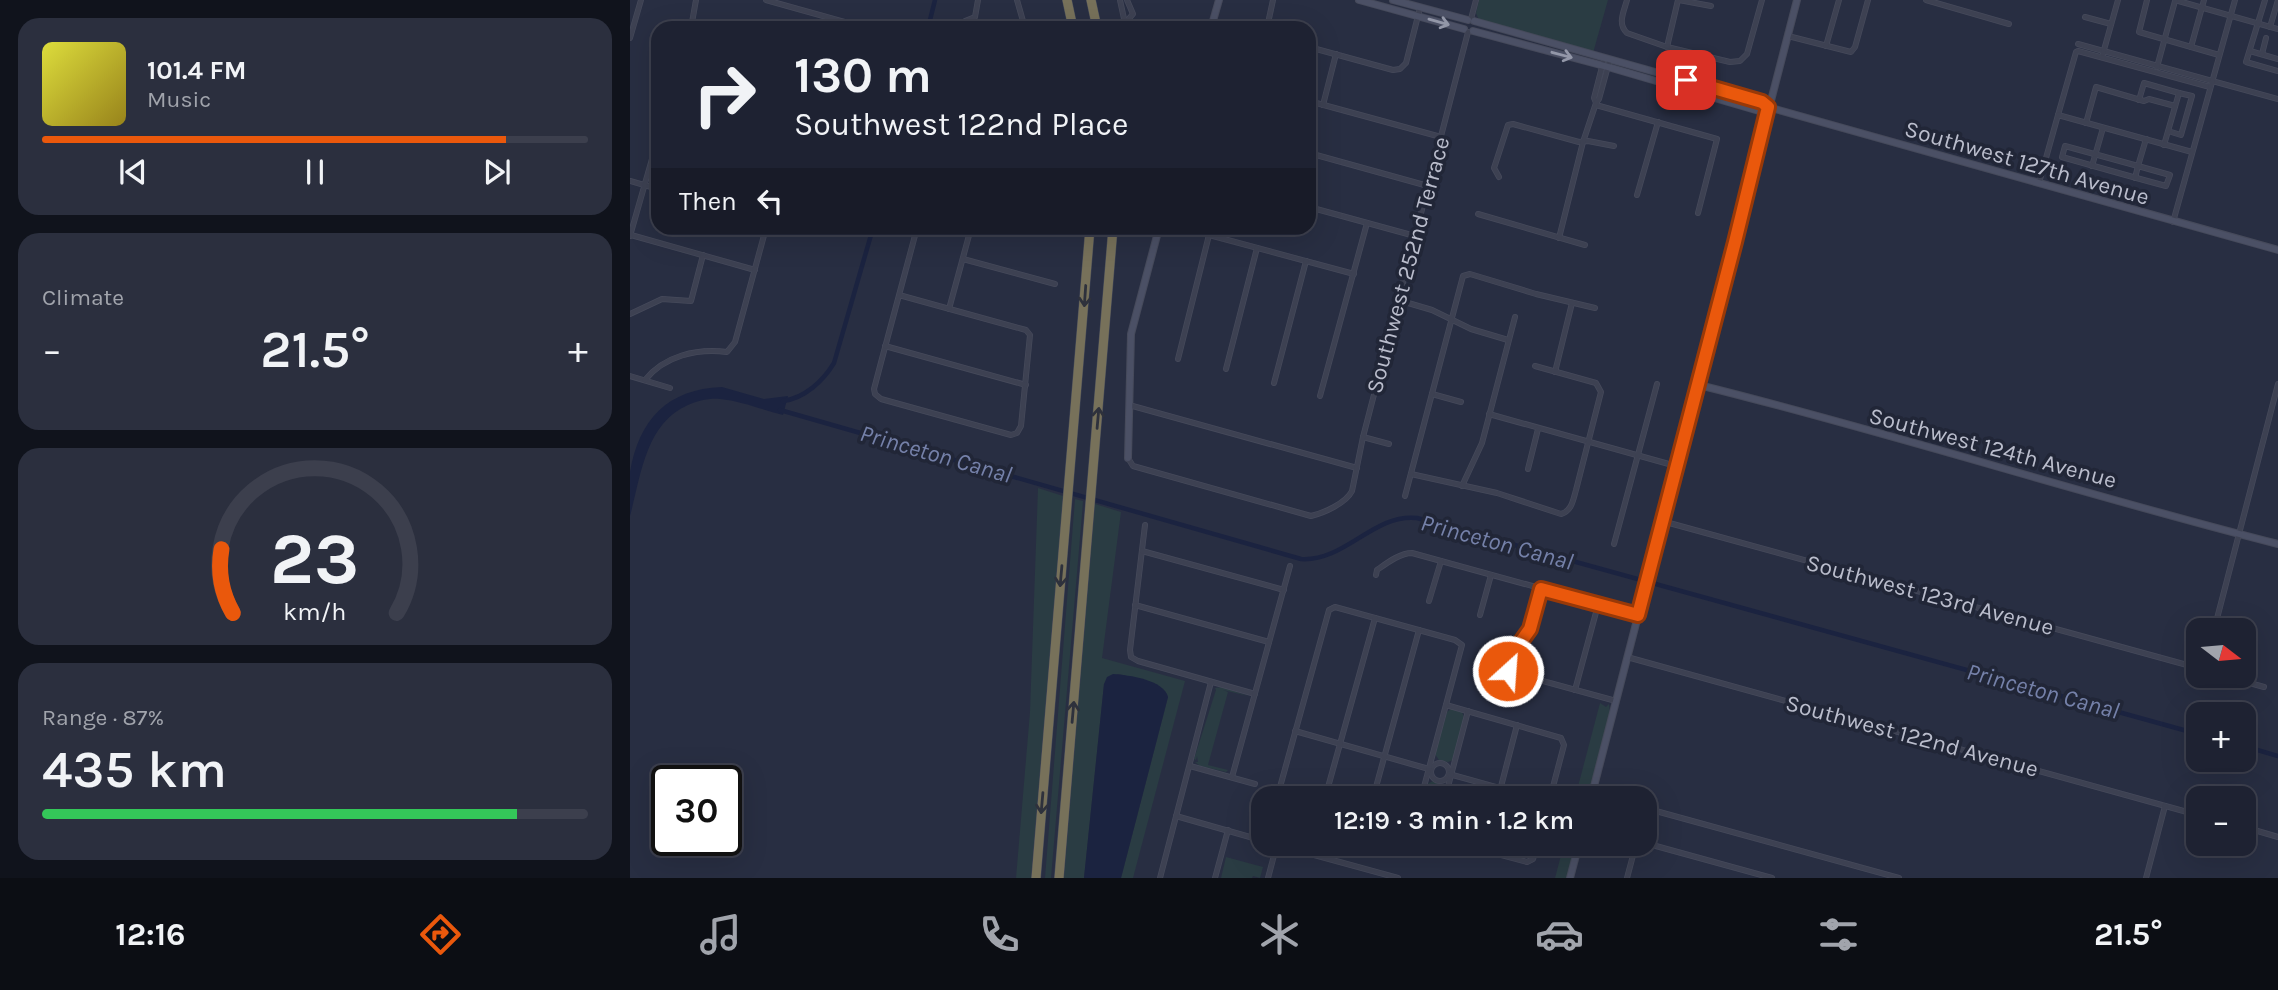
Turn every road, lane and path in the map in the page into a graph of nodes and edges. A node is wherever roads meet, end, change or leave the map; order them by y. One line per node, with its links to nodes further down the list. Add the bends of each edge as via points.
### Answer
1 (640, 0): 35 (street)
2 (696, 0): 37 (street)
3 (766, 0): 38 (street)
4 (978, 0): 39 (street, via 975,17)
5 (1017, 0): 40 (street)
6 (1067, 0): 41 (highway)
7 (1091, 0): 42 (highway)
8 (1120, 0): 43 (street)
9 (1127, 0): 44 (street, via 1133,14)
10 (1219, 0): 45 (street)
11 (1273, 0): 46 (street)
12 (1359, 0): 32 (street, Southwest 127th Avenue)
13 (1393, 0): 30 (street, Southwest 127th Avenue)
14 (1476, 0): 36 (street)
15 (1627, 0): 60 (street, via 1623,29)
16 (1678, 0): 29 (street); 60 (street)
17 (1762, 0): 60 (street, via 1747,54 1740,61)
18 (1797, 0): 53 (street)
19 (1839, 0): 59 (street)
20 (1868, 0): 59 (street, via 1852,51)
21 (1926, 0): 47 (street)
22 (2118, 0): 48 (street)
23 (2147, 0): 57 (street, via 2138,32)
24 (2175, 0): 31 (street); 57 (street)
25 (2204, 0): 31 (street)
26 (2235, 0): 33 (street)
27 (2265, 0): 49 (street)
28 (2278, 0): 50 (street)
29 (1711, 6)
30 (1420, 8): 32 (street); 36 (street, Southwest 127th Avenue)
31 (2202, 8): 33 (street); 61 (street)
32 (1418, 16): 52 (street, Southwest 127th Avenue, one-way to 52); 66 (street, via 1406,63 1400,69)
33 (2230, 16): 49 (street); 68 (street)
34 (2085, 18): 48 (street)
35 (633, 19): 54 (street)
36 (1471, 20): 52 (street, via 1464,23); 52 (street, via 1476,27); 56 (street, Southwest 127th Avenue)
37 (692, 21)
38 (841, 21)
39 (965, 21)
40 (1023, 21)
41 (1072, 21)
42 (1096, 21)
43 (1125, 21)
44 (1129, 21)
45 (1213, 21)
46 (1268, 21)
47 (2009, 24)
48 (2111, 24): 64 (street)
49 (2258, 24): 50 (street); 65 (street)
50 (2270, 27): 51 (street)
51 (2278, 29)
52 (1468, 31): 62 (street, Southwest 127th Avenue); 89 (street, Southwest 252nd Terrace)
53 (1787, 36): 59 (street); 83 (street)
54 (630, 38)
55 (2266, 38): 67 (street)
56 (1540, 40): 62 (street); 71 (street, Southwest 127th Avenue)
57 (2165, 40): 61 (street); 72 (street)
58 (2078, 44): 64 (street)
59 (1826, 46)
60 (1667, 47)
61 (2192, 47): 68 (street)
62 (1538, 48): 71 (street, Southwest 127th Avenue, one-way to 71)
63 (1316, 49): 66 (street)
64 (2104, 51): 69 (street); 72 (street)
65 (2250, 51): 67 (street); 73 (street, via 2246,62)
66 (1336, 54): 81 (street)
67 (2262, 54): 70 (street)
68 (2219, 55): 74 (street)
69 (2102, 57): 72 (street); 84 (street, via 2076,52)
70 (2278, 59)
71 (1606, 62): 80 (street); 83 (street, Southwest 127th Avenue, via 1759,111)
72 (2157, 69): 74 (street); 75 (street)
73 (2278, 71)
74 (2212, 81): 75 (street); 77 (street)
75 (2210, 87): 94 (street)
76 (2179, 93): 78 (street, via 2144,83); 82 (street); 88 (street, via 2192,96 2181,135)
77 (2278, 99)
78 (2139, 100): 82 (street); 86 (street, via 2096,87)
79 (1316, 103): 81 (street)
80 (1596, 104): 85 (street); 91 (street)
81 (1323, 105): 89 (street)
82 (2175, 106): 88 (street)
83 (1768, 107): 103 (street, Southwest 127th Avenue); 152 (street)
84 (2058, 115): 86 (street); 103 (street)
85 (1658, 122): 107 (street); 109 (street, via 1717,139)
86 (2086, 123): 87 (street)
87 (2103, 128): 90 (street); 95 (street)
88 (2168, 131): 92 (street)
89 (1441, 137): 105 (street, Southwest 252nd Terrace)
90 (2146, 139): 92 (street); 99 (street)
91 (1583, 142): 93 (street); 100 (street, via 1508,125 1494,168); 122 (street)
92 (2164, 145): 94 (street)
93 (1614, 146)
94 (2192, 152): 111 (street)
95 (2096, 154): 98 (street); 98 (street, via 2065,146 2062,157); 99 (street)
96 (1316, 155): 105 (street)
97 (651, 164): 104 (street)
98 (2092, 166): 101 (street)
99 (2138, 166): 101 (street); 101 (street, via 2170,175 2166,186)
100 (1499, 177)
101 (2135, 178)
102 (630, 181): 104 (street)
103 (2039, 184): 111 (street, Southwest 127th Avenue)
104 (645, 186): 106 (street); 120 (street)
105 (1428, 186): 121 (street, Southwest 252nd Terrace)
106 (651, 187)
107 (1637, 195)
108 (1316, 209): 112 (street)
109 (1698, 213)
110 (1478, 214): 122 (street)
111 (2173, 222): 125 (street, Southwest 127th Avenue)
112 (1367, 223): 121 (street); 130 (street)
113 (764, 235): 129 (street)
114 (915, 235): 132 (street)
115 (969, 235): 127 (street)
116 (1089, 235): 239 (highway, one-way to 239)
117 (1112, 235): 240 (highway, one-way to 117)
118 (1157, 235): 158 (street, via 1131,334)
119 (1209, 235): 124 (street); 142 (street)
120 (630, 236): 126 (street)
121 (1415, 236): 133 (street, Southwest 252nd Terrace)
122 (1559, 238): 123 (street)
123 (1586, 245)
124 (1257, 248): 128 (street); 144 (street)
125 (2278, 250)
126 (703, 255): 129 (street); 137 (street, via 691,301 662,299)
127 (963, 259): 131 (street); 135 (street)
128 (1306, 261): 130 (street); 148 (street)
129 (755, 270): 147 (street, via 735,342 727,352 697,352 664,362)
130 (1354, 274): 156 (street)
131 (1055, 284)
132 (899, 295): 135 (street); 141 (street)
133 (1398, 300): 139 (street); 161 (street, Southwest 252nd Terrace)
134 (1572, 303): 136 (street); 139 (street, via 1467,274 1461,280); 145 (street)
135 (949, 309): 151 (street, via 1026,330 1030,335)
136 (1595, 309)
137 (630, 314)
138 (1515, 317): 140 (street)
139 (1451, 320): 140 (street); 154 (street)
140 (1508, 340): 159 (street)
141 (885, 346): 151 (street); 151 (street, via 874,389 881,399 1011,435 1021,426)
142 (1178, 359)
143 (1535, 366): 145 (street)
144 (1226, 369)
145 (1555, 372): 162 (street, via 1600,387)
146 (630, 376): 147 (street)
147 (645, 380): 153 (street)
148 (1274, 383)
149 (1657, 384): 164 (street)
150 (2278, 384): 155 (street)
151 (1026, 385)
152 (1699, 385): 166 (street); 174 (street, Southwest 124th Avenue)
153 (670, 388)
154 (1432, 394): 157 (street); 169 (street)
155 (2277, 395): 174 (street)
156 (1320, 396)
157 (1461, 402)
158 (1128, 404): 165 (street); 167 (street)
159 (1489, 414): 160 (street); 170 (street, via 1482,443)
160 (1538, 429): 162 (street); 168 (street)
161 (1363, 437): 163 (street); 167 (street, Southwest 252nd Terrace)
162 (1589, 441): 164 (street); 170 (street, via 1572,505 1561,514)
163 (1389, 444)
164 (1639, 456): 166 (street); 175 (street)
165 (1128, 458): 167 (street, Southwest 252nd Terrace, via 1133,466 1311,516 1348,498)
166 (1676, 466): 172 (street)
167 (1357, 468)
168 (1528, 469)
169 (1411, 474): 170 (street); 171 (street)
170 (1462, 486)
171 (1405, 496)
172 (1662, 521): 188 (street); 195 (street, Southwest 123rd Avenue)
173 (1145, 525): 177 (street)
174 (2239, 534): 176 (street, Southwest 124th Avenue); 190 (street)
175 (1614, 544)
176 (2278, 544)
177 (1142, 551): 183 (street); 185 (street)
178 (1441, 561): 180 (street, via 1406,553); 181 (street); 184 (street)
179 (1290, 566): 183 (street)
180 (1376, 575)
181 (1491, 575): 182 (street); 187 (street)
182 (1541, 589): 186 (street); 196 (street, via 1530,629 1513,653)
183 (1284, 590): 192 (street)
184 (1429, 601)
185 (1135, 605): 192 (street); 197 (street, via 1131,657)
186 (1598, 605): 188 (street); 200 (street)
187 (1480, 615)
188 (1638, 615): 193 (street)
189 (1375, 618): 191 (street); 206 (street, via 1335,607 1329,610); 207 (street)
190 (2217, 618)
191 (1419, 630): 203 (street, via 1462,645); 208 (street)
192 (1269, 642): 201 (street)
193 (1627, 657): 202 (street); 223 (street, Southwest 122nd Avenue)
194 (1484, 665): 196 (street)
195 (2186, 665)
196 (1508, 671): 200 (street)
197 (1211, 682): 201 (street); 209 (street)
198 (2256, 685): 199 (street)
199 (2264, 687)
200 (1575, 690): 202 (street)
201 (1255, 694): 212 (street)
202 (1616, 701): 222 (street)
203 (1446, 705): 204 (street); 210 (street)
204 (1468, 711): 205 (street); 211 (street)
205 (1517, 725): 220 (street); 221 (street, via 1558,736 1564,743)
206 (1295, 732): 207 (street); 214 (street)
207 (1340, 744): 208 (street); 215 (street)
208 (1384, 756): 210 (street); 216 (street)
209 (1189, 766): 212 (street); 226 (street)
210 (1430, 769): 211 (street, via 1442,762); 211 (street, via 1439,781); 217 (street)
211 (1450, 774): 218 (street); 219 (street)
212 (1232, 777): 213 (street)
213 (1255, 784)
214 (1280, 786)
215 (1328, 786)
216 (1376, 786)
217 (1425, 786)
218 (1448, 786)
219 (1493, 786)
220 (1501, 786)
221 (1553, 786)
222 (1595, 786)
223 (2165, 806): 225 (street, Southwest 122nd Avenue); 249 (street)
224 (1657, 811): 248 (street)
225 (2186, 812)
226 (1176, 816): 227 (street); 241 (street)
227 (1228, 831): 229 (street); 242 (street)
228 (2256, 831): 230 (street)
229 (1251, 837)
230 (2278, 837)
231 (1657, 846): 238 (street)
232 (1273, 856): 243 (street)
233 (1319, 856): 244 (street)
234 (1508, 856): 235 (street, via 1530,862)
235 (1535, 856)
236 (1576, 856): 245 (street)
237 (1633, 856): 246 (street)
238 (1764, 877): 247 (street)
239 (1036, 878)
240 (1059, 878)
241 (1160, 878)
242 (1215, 878)
243 (1268, 878)
244 (1398, 878)
245 (1570, 878)
246 (1627, 878)
247 (1772, 878)
248 (1899, 878)
249 (2146, 878)

